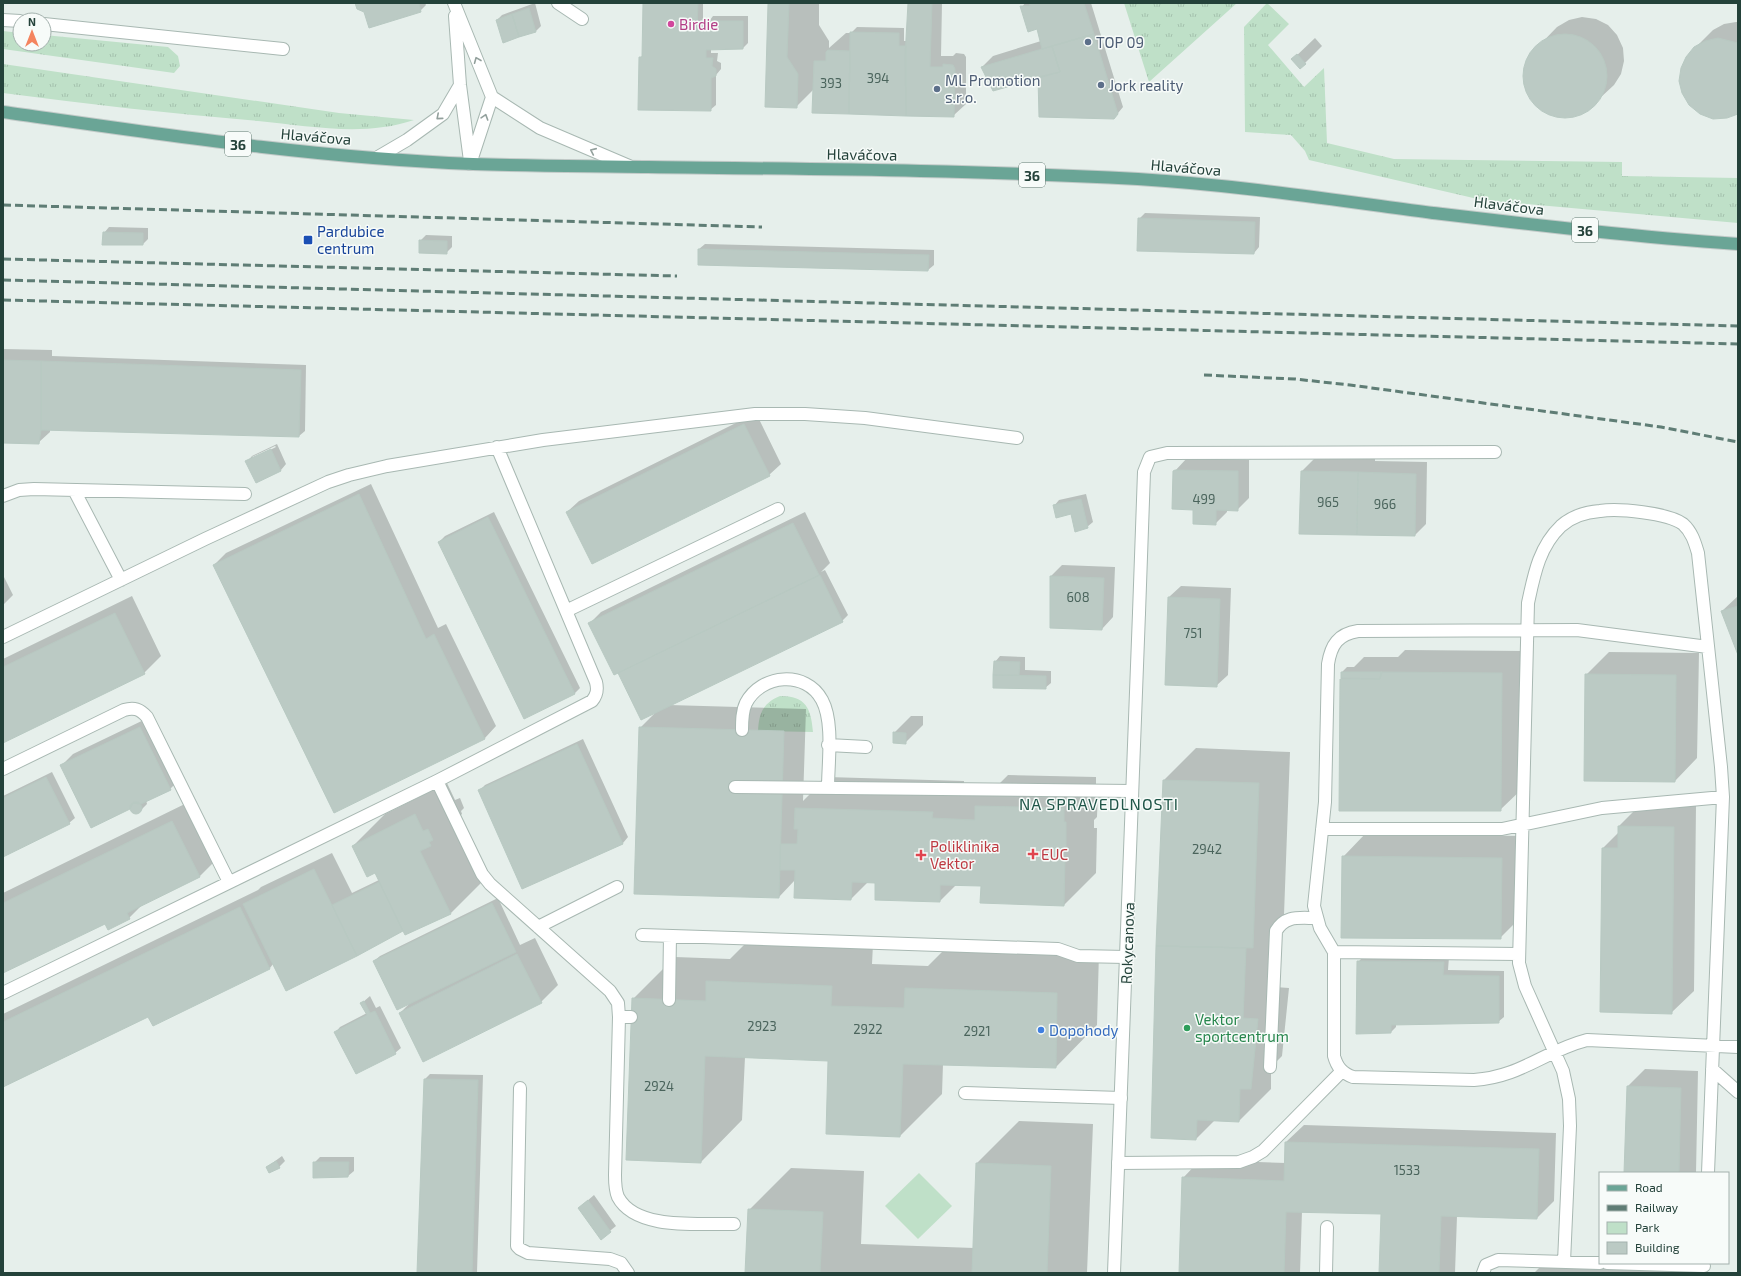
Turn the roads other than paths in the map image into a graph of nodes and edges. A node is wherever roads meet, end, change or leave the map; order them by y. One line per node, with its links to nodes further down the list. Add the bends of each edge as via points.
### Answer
1 (558, 3): 3 (street)
2 (457, 4): 6 (street); 7 (street, one-way to 2)
3 (582, 19)
4 (52, 25): 5 (street)
5 (283, 49)
6 (460, 85): 9 (street, one-way to 9, via 443,114); 10 (street)
7 (492, 96): 10 (street, one-way to 7); 11 (street, Hlaváčova, one-way to 7, via 540,128)
8 (3, 112): 9 (main road, Hlaváčova / 36, via 183,138 294,151)
9 (378, 157): 10 (main road, Hlaváčova / 36)
10 (470, 164): 11 (main road, Hlaváčova / 36)
11 (629, 166): 12 (main road, Hlaváčova / 36, via 890,170 1142,179 1268,190 1440,214 1616,234)
12 (1738, 244)
13 (1017, 438): 14 (street, via 865,418 755,414)
14 (497, 447): 20 (street, via 387,466 335,480); 21 (street)
15 (1494, 452): 32 (street, Rokycanova, via 1166,453 1150,457 1144,472)
16 (74, 490): 17 (street); 18 (street, via 26,489); 20 (street)
17 (245, 494)
18 (3, 496)
19 (778, 509): 21 (street)
20 (121, 580): 23 (street)
21 (566, 611): 29 (street, via 596,682 596,696 584,706)
22 (1528, 630): 24 (street, via 1598,631); 24 (street, via 1528,603 1532,583 1538,562 1552,536 1561,526 1584,514 1622,511 1671,518 1689,531 1698,554); 34 (street); 35 (street, via 1358,630 1349,632 1336,641 1328,664 1326,776)
23 (3, 637)
24 (1708, 647): 33 (street)
25 (742, 730): 26 (street, via 744,709 751,695 772,681 791,679 806,684 822,699 828,719)
26 (828, 745): 27 (street); 31 (street)
27 (866, 747)
28 (3, 769): 36 (street, via 124,710 137,709 147,717)
29 (437, 781): 36 (street); 39 (street, via 482,874)
30 (736, 787): 31 (street)
31 (828, 788): 32 (street)
32 (1132, 792): 44 (street, Rokycanova)
33 (1723, 797): 34 (street, via 1602,808); 47 (street)
34 (1522, 825): 35 (street, via 1489,830); 43 (street)
35 (1322, 829): 38 (street, via 1314,891)
36 (229, 882): 45 (street)
37 (617, 887): 39 (street)
38 (1316, 918): 42 (street); 50 (street, via 1286,919 1276,931)
39 (538, 927): 59 (street, via 613,994 625,1017 614,1175 618,1197 626,1208 650,1220)
40 (642, 935): 41 (street)
41 (670, 936): 44 (street, via 1058,949 1078,956); 46 (street)
42 (1334, 952): 43 (street); 52 (street, via 1333,1048 1336,1064)
43 (1518, 954): 49 (street, via 1522,979)
44 (1126, 957): 56 (street, Rokycanova)
45 (3, 993)
46 (669, 1000)
47 (1713, 1046): 48 (street); 49 (street, via 1598,1040 1576,1043); 51 (street)
48 (1738, 1047)
49 (1554, 1052): 52 (street, via 1514,1072 1483,1079 1361,1078); 61 (street, via 1566,1084 1570,1111)
50 (1270, 1067)
51 (1712, 1069): 54 (street); 58 (street)
52 (1342, 1071): 57 (street, via 1263,1151 1253,1157 1239,1162)
53 (520, 1088): 65 (street, via 520,1250 528,1253 610,1259 620,1263)
54 (1738, 1092)
55 (966, 1093): 56 (street)
56 (1121, 1098): 57 (street, Rokycanova)
57 (1118, 1163): 66 (street, Rokycanova)
58 (1708, 1172)
59 (734, 1224)
60 (1327, 1227): 67 (street)
61 (1564, 1262): 62 (street); 68 (street, via 1498,1260 1486,1265)
62 (1599, 1263)
63 (1631, 1264): 64 (street)
64 (1704, 1267)
65 (628, 1273)
66 (1114, 1273)
67 (1326, 1273)
68 (1483, 1273)

